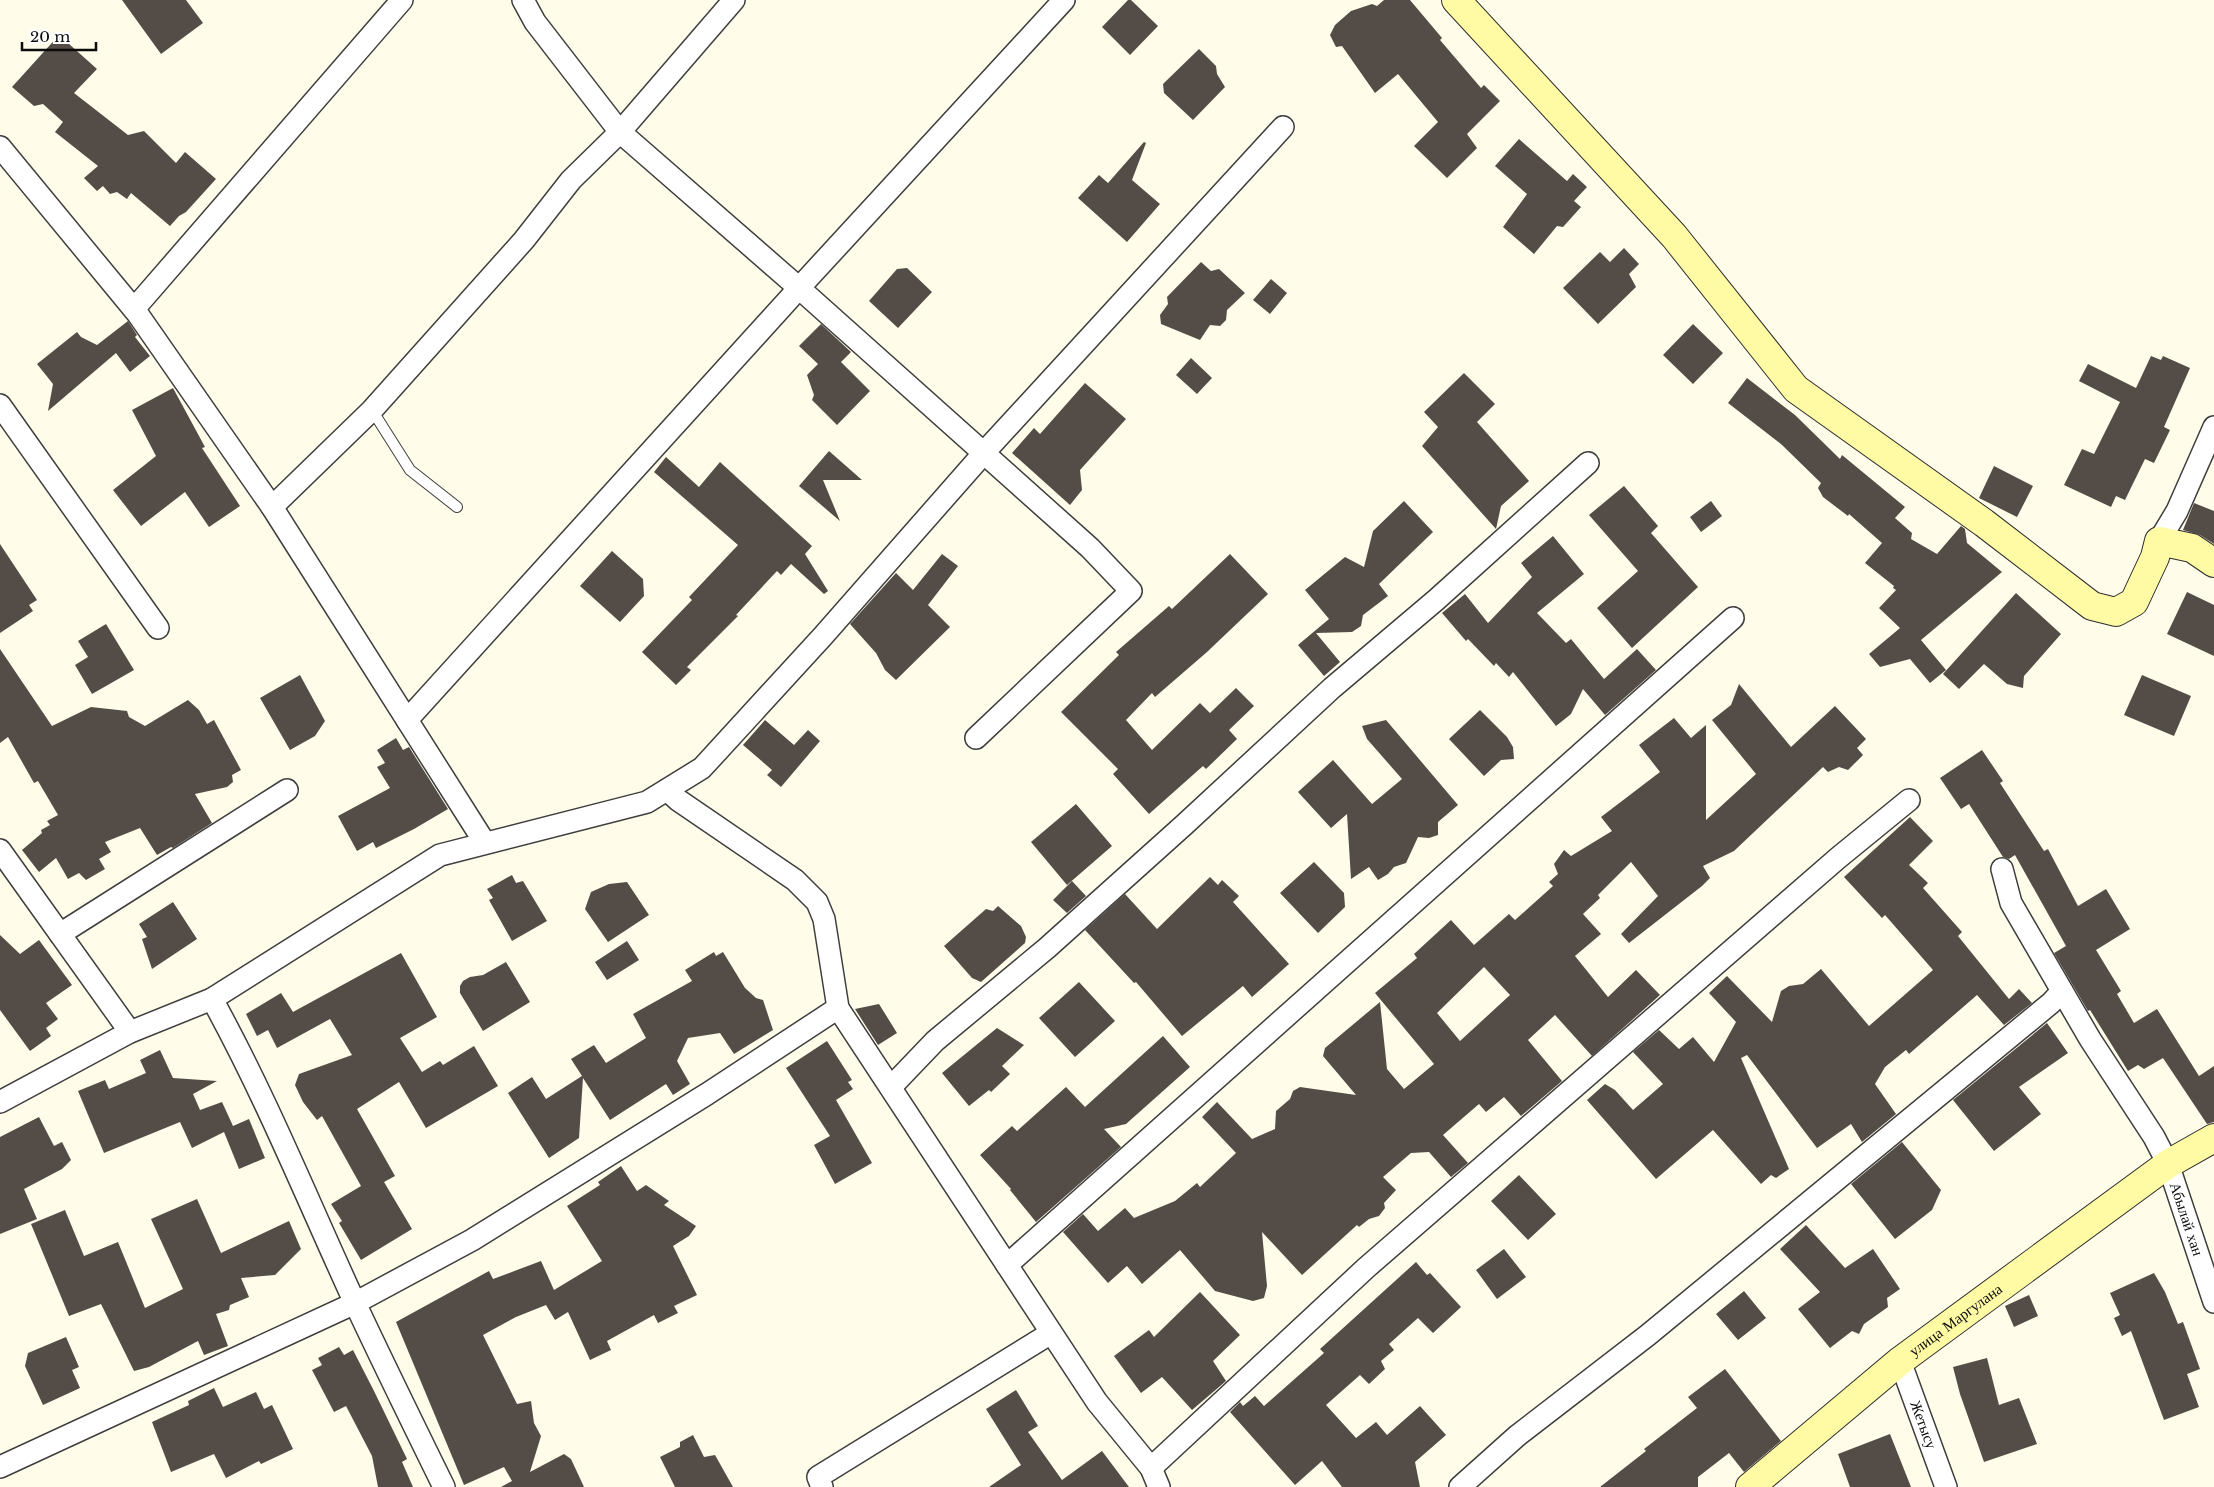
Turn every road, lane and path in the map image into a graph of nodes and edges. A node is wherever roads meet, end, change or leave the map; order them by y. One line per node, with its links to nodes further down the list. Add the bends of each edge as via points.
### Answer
1 (402, 0): 10 (street)
2 (523, 0): 7 (street, via 535,22)
3 (734, 0): 7 (street)
4 (1064, 0): 9 (street)
5 (1456, 0): 18 (street, via 1674,236 1796,389 1984,523 2092,606 2116,612 2134,602)
6 (1283, 127): 14 (street)
7 (620, 132): 9 (street); 12 (street, via 571,180 524,240)
8 (0, 147): 10 (street)
9 (799, 288): 14 (street); 22 (street)
10 (134, 309): 16 (street)
11 (0, 405): 21 (street)
12 (372, 410): 16 (street); 17 (lane, via 410,470)
13 (2214, 427): 18 (street, via 2177,511)
14 (983, 454): 23 (street, via 1090,548 1131,591); 25 (street, via 702,768)
15 (1588, 463): 35 (street, via 1436,600 1332,688 1047,948 935,1040)
16 (272, 508): 22 (street)
17 (457, 508)
18 (2159, 541): 19 (street, via 2192,548)
19 (2214, 563)
20 (1733, 618): 39 (street)
21 (158, 628)
22 (407, 720): 27 (street)
23 (976, 738)
24 (287, 790): 30 (street)
25 (667, 790): 27 (street, via 647,802); 33 (street, via 795,880 817,902 824,919)
26 (1908, 800): 45 (street, via 1374,1262)
27 (484, 843): 32 (street, via 440,855)
28 (0, 850): 30 (street)
29 (2002, 869): 31 (street, Абылай хан, via 2011,903)
30 (60, 934): 34 (street)
31 (2062, 991): 38 (street, Абылай хан); 48 (street, via 1648,1335 1517,1436)
32 (212, 999): 34 (street); 41 (street, via 231,1032)
33 (838, 1008): 35 (street); 41 (street, via 707,1094 472,1240)
34 (130, 1032): 36 (street)
35 (891, 1087): 39 (street)
36 (0, 1102)
37 (2214, 1138): 38 (street, улица Маргулана)
38 (2168, 1164): 40 (street, Абылай хан); 43 (street, улица Маргулана)
39 (1007, 1265): 42 (street)
40 (2214, 1302)
41 (356, 1303): 44 (street); 46 (street)
42 (1051, 1333): 45 (street, via 1097,1402); 47 (street, via 818,1477)
43 (1900, 1361): 49 (street, улица Маргулана); 50 (street, Жетысу)
44 (0, 1467)
45 (1155, 1478)
46 (444, 1487)
47 (822, 1487)
48 (1460, 1487)
49 (1750, 1487)
50 (1946, 1487)

